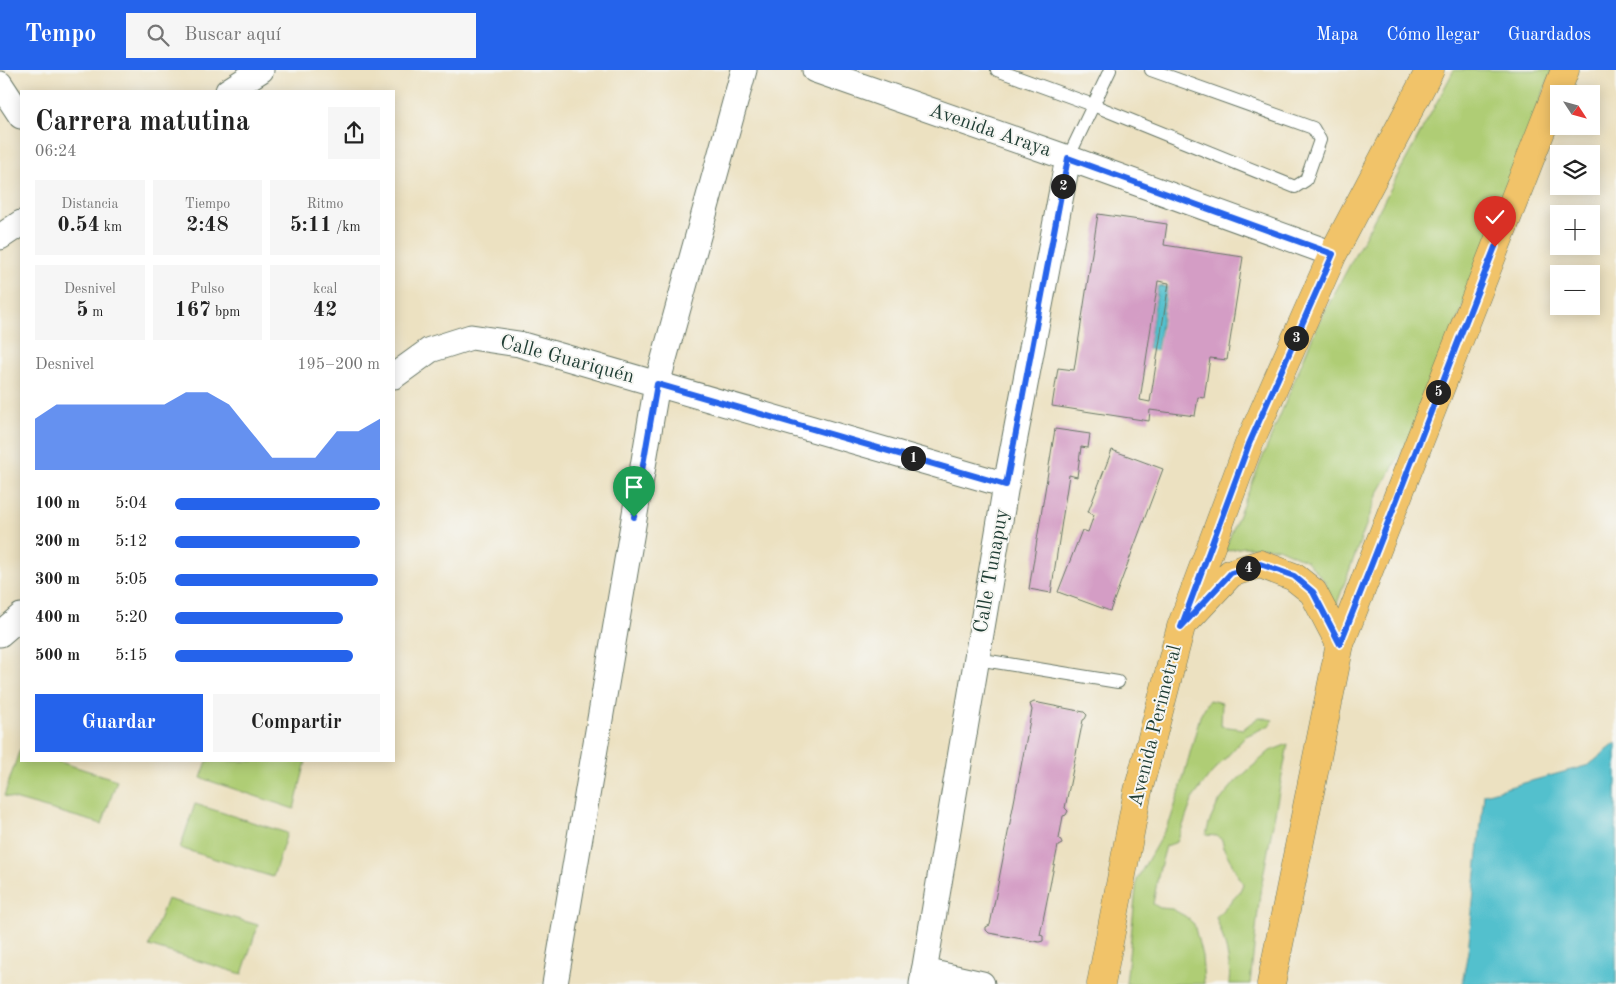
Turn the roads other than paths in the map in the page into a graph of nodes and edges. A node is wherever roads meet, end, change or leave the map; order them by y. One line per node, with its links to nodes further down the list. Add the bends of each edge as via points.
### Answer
1 (261, 70): 10 (street)
2 (744, 70): 18 (street)
3 (815, 70): 13 (street, Avenida Araya)
4 (997, 70): 11 (lane)
5 (1110, 70): 11 (lane)
6 (1151, 70): 11 (lane, via 1313,128 1320,140 1306,180 1294,186)
7 (1430, 70): 16 (main road, Avenida Perimetral)
8 (1564, 70): 23 (main road)
9 (0, 84): 12 (street)
10 (230, 90)
11 (1093, 105): 13 (lane)
12 (20, 114)
13 (1068, 158): 16 (street, Avenida Araya); 19 (street, Calle Tunapuy)
14 (20, 224): 15 (street)
15 (0, 237)
16 (1333, 254): 21 (main road, Avenida Perimetral, via 1249,444)
17 (395, 375): 18 (street, Calle Guariquén, via 430,350 471,337 519,344)
18 (657, 384): 19 (street, Calle Guariquén); 27 (street)
19 (1006, 485): 24 (street, Calle Tunapuy)
20 (20, 617): 22 (street)
21 (1181, 627): 23 (main road, via 1231,573 1260,564 1294,576 1313,592); 29 (main road, Avenida Perimetral, via 1138,791)
22 (0, 634)
23 (1340, 644): 30 (main road)
24 (977, 659): 25 (lane); 26 (street, Calle Tunapuy)
25 (1118, 682)
26 (923, 978): 28 (street)
27 (555, 984)
28 (982, 984)
29 (1101, 984)
30 (1271, 984)

